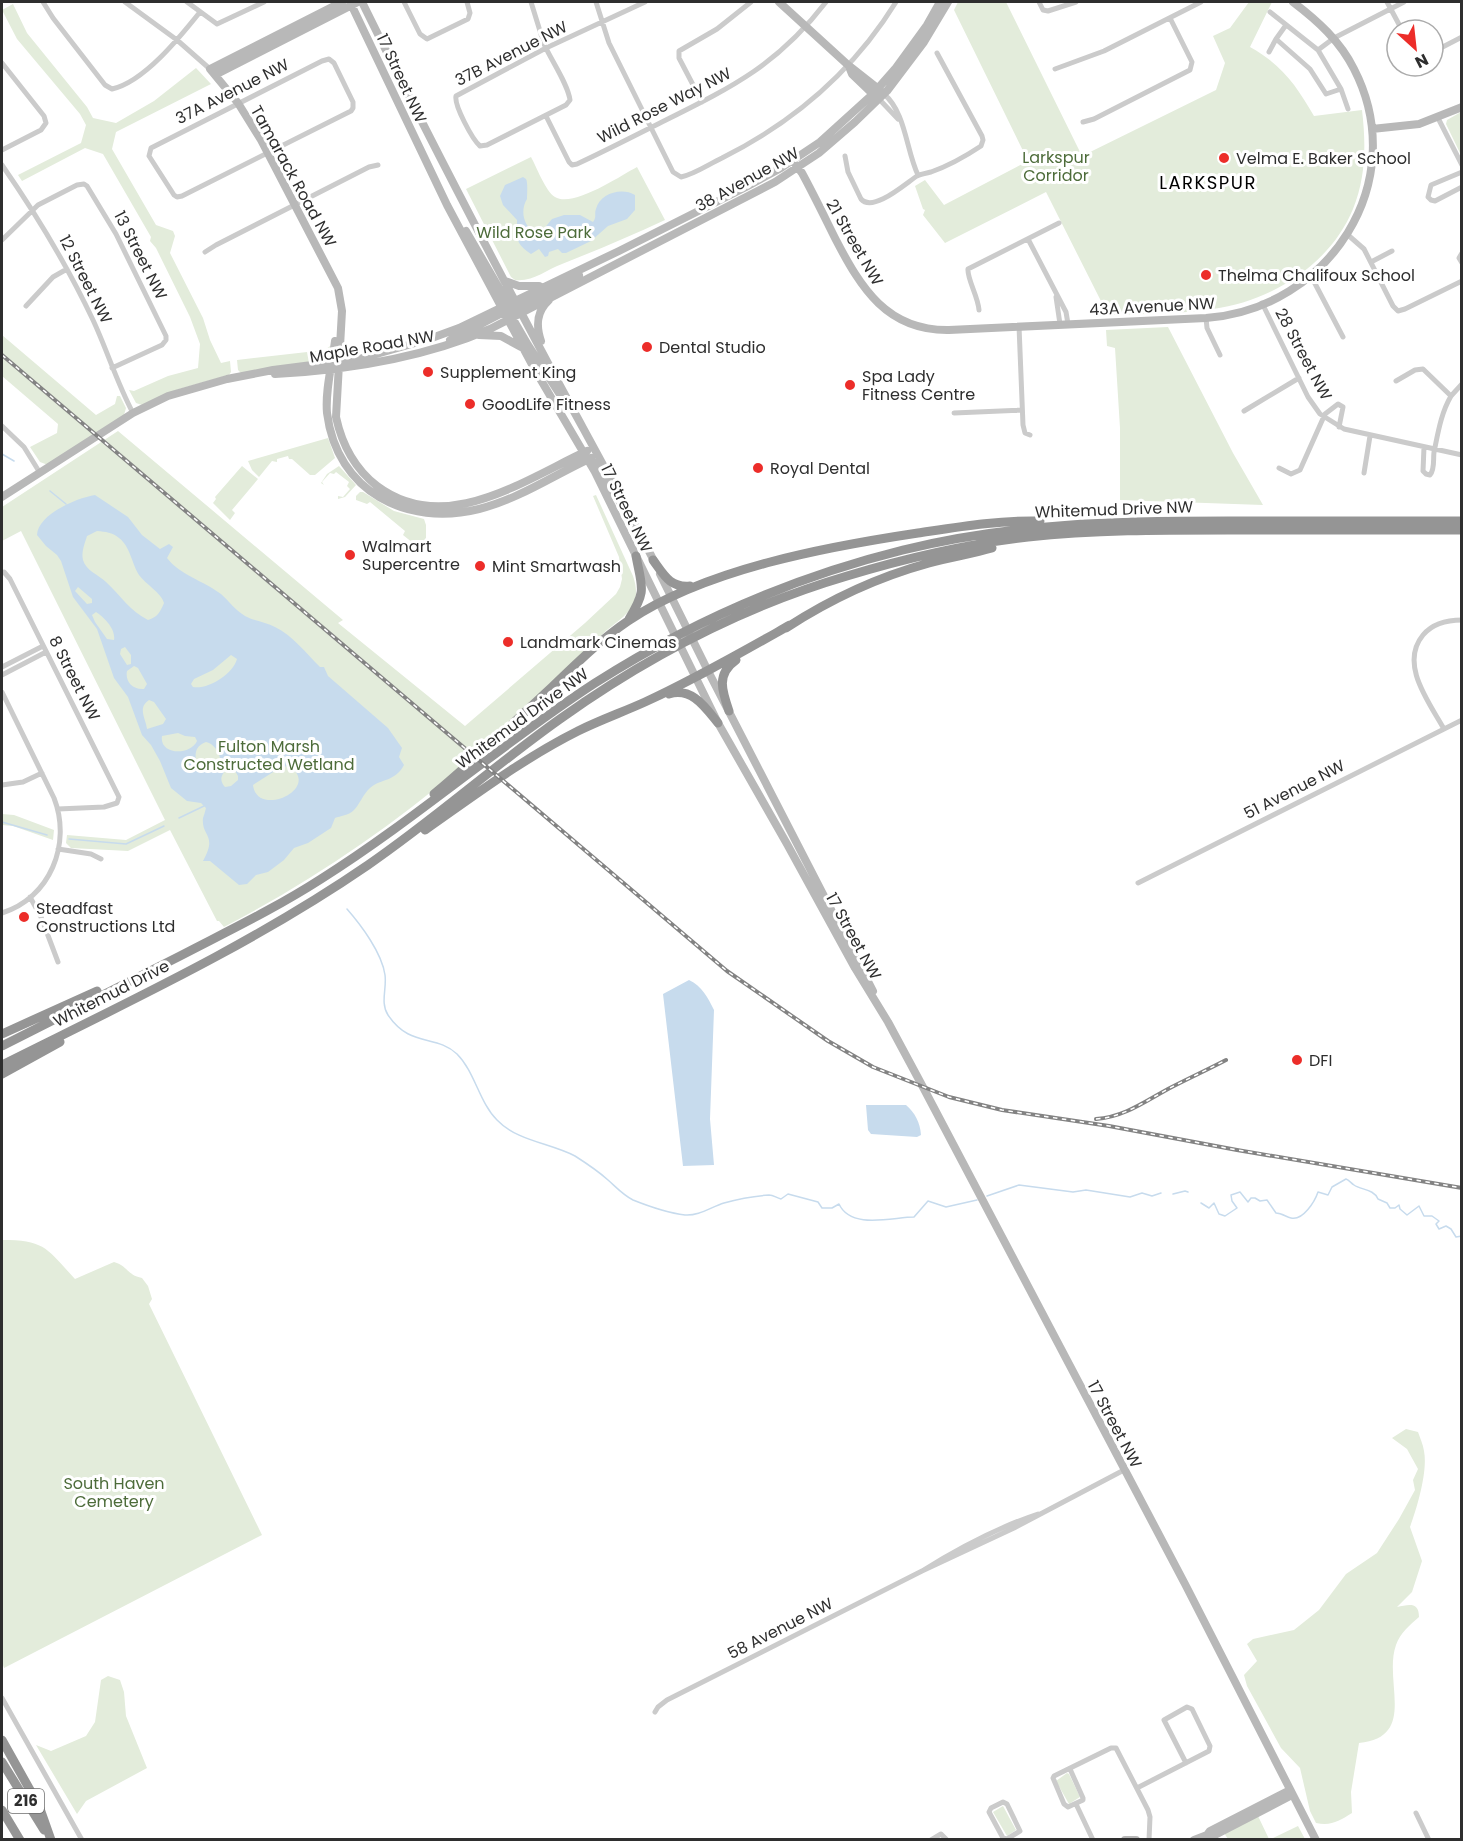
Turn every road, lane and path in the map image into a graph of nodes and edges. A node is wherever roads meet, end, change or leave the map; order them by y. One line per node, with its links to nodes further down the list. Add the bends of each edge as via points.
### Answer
1 (43, 2): 35 (street, via 108,88 136,77)
2 (124, 2): 35 (street, Tamarack Road NW)
3 (187, 2): 25 (street)
4 (264, 2): 25 (street, via 217,24)
5 (342, 2): 44 (main road)
6 (356, 2): 44 (main road); 80 (main road, 17 Street NW); 86 (main road, 17 Street NW, via 453,217 470,236)
7 (404, 2): 8 (street, via 420,34 427,39 468,19)
8 (467, 2)
9 (531, 2): 37 (street)
10 (596, 2): 29 (street)
11 (645, 2): 29 (street, 37B Avenue NW)
12 (751, 2): 47 (street, via 717,29 679,51)
13 (779, 2): 31 (main road)
14 (826, 2): 31 (street, Wild Rose Way NW)
15 (896, 2): 42 (street)
16 (940, 2): 46 (main road, 38 Avenue NW)
17 (948, 2): 46 (main road, 38 Avenue NW, via 924,42)
18 (1039, 2): 19 (street, via 1045,10)
19 (1076, 2)
20 (1200, 2): 27 (street)
21 (1293, 2): 33 (main road, 43A Avenue NW)
22 (1387, 2): 24 (street)
23 (1404, 2): 24 (street)
24 (1390, 8): 28 (street); 33 (street)
25 (200, 12): 35 (street)
26 (1270, 12): 30 (street)
27 (1170, 18): 43 (street, via 1104,51); 53 (street, via 1192,60 1187,72)
28 (1395, 18)
29 (601, 23): 37 (street, 37B Avenue NW); 54 (street)
30 (1286, 25): 34 (street); 38 (street)
31 (806, 27): 42 (main road); 47 (street, Wild Rose Way NW, via 759,69)
32 (1461, 37): 36 (street)
33 (1334, 38): 38 (street); 55 (main road, 43A Avenue NW, via 1358,76)
34 (1276, 39): 39 (street); 45 (street, via 1310,69 1326,94)
35 (177, 40): 44 (street, Tamarack Road NW)
36 (1445, 46)
37 (546, 48): 51 (street, via 570,100); 51 (street, 37B Avenue NW, via 455,99 480,146)
38 (1318, 50): 45 (street)
39 (1269, 52)
40 (937, 53): 64 (street, via 982,136 982,145)
41 (2, 63): 56 (street, via 45,118 45,126)
42 (848, 65): 46 (main road); 54 (street, via 777,126 683,177 673,172)
43 (1055, 69)
44 (212, 72): 48 (main road, Tamarack Road NW)
45 (1341, 89): 50 (street)
46 (879, 94): 59 (main road, 38 Avenue NW, via 836,140); 64 (street, via 900,120)
47 (702, 102): 54 (street, Wild Rose Way NW)
48 (238, 103): 57 (main road, Tamarack Road NW); 57 (street, 37A Avenue NW, via 322,61 329,59 334,63 353,108); 57 (street, 37A Avenue NW, via 152,147 149,156 177,197)
49 (1461, 107): 52 (main road)
50 (1348, 109)
51 (546, 116): 54 (street, Wild Rose Way NW, via 568,160 575,165)
52 (1438, 118): 55 (main road, via 1411,126); 62 (street)
53 (1083, 122)
54 (651, 128)
55 (1372, 129): 69 (main road, 43A Avenue NW, via 1366,192)
56 (2, 150)
57 (268, 154): 66 (main road, Tamarack Road NW)
58 (845, 156): 64 (street, via 849,176 862,201 867,203 892,193)
59 (796, 164): 72 (main road, 38 Avenue NW); 83 (main road, 38 Avenue NW, via 776,182); 91 (main road, 21 Street NW, via 853,272 870,296 909,323)
60 (2, 165): 67 (street, 12 Street NW)
61 (378, 165): 66 (street)
62 (1461, 165)
63 (1461, 172): 65 (street, via 1431,184 1428,197 1435,201)
64 (918, 175)
65 (1461, 187)
66 (295, 205): 74 (street); 98 (main road, Tamarack Road NW, via 338,288 342,311)
67 (33, 209): 71 (street); 78 (street, 12 Street NW); 99 (street, 13 Street NW, via 84,184 100,206 162,326 165,342)
68 (1059, 223): 70 (street)
69 (1348, 235): 76 (street, via 1361,245); 79 (main road, 43A Avenue NW)
70 (1028, 239): 87 (street, via 967,272); 89 (street, via 1056,295)
71 (2, 240)
72 (619, 251): 82 (main road, 38 Avenue NW); 86 (main road)
73 (1392, 251): 76 (street)
74 (205, 252)
75 (1461, 253): 77 (street)
76 (1371, 262): 81 (street, via 1398,311)
77 (1461, 263)
78 (67, 269): 85 (street, via 53,277); 99 (street, 12 Street NW)
79 (1311, 276): 84 (main road, 43A Avenue NW); 93 (street)
80 (505, 281): 82 (main road, via 519,286); 86 (main road, 17 Street NW)
81 (1461, 281)
82 (544, 286): 86 (main road, 38 Avenue NW)
83 (554, 295): 86 (main road, 38 Avenue NW); 97 (main road, via 538,316)
84 (1262, 303): 88 (main road, 43A Avenue NW); 100 (street, 28 Street NW)
85 (26, 306)
86 (511, 310): 92 (main road, Maple Road NW); 94 (main road, 17 Street NW); 96 (main road); 97 (main road, 17 Street NW); 98 (main road, Maple Road NW, via 420,342); 109 (main road, via 528,345)
87 (979, 310)
88 (1206, 318): 89 (main road, 43A Avenue NW); 95 (street)
89 (1064, 324): 90 (main road, 43A Avenue NW)
90 (1019, 326): 91 (main road, 43A Avenue NW); 104 (street)
91 (944, 330)
92 (475, 335): 94 (main road, via 496,335); 96 (main road, Maple Road NW)
93 (1343, 337)
94 (523, 348): 116 (main road, 17 Street NW)
95 (1220, 355)
96 (409, 356): 98 (main road, Maple Road NW)
97 (544, 356): 109 (main road, 17 Street NW)
98 (334, 366): 106 (main road, Maple Road NW, via 235,377 168,396); 116 (main road, Tamarack Road NW, via 327,401 335,444 355,477 399,507 431,515 482,508 514,496)
99 (112, 368): 106 (street, 12 Street NW)
100 (1299, 378): 105 (street); 108 (street, 28 Street NW)
101 (1396, 381): 103 (street, via 1425,370)
102 (1461, 384): 103 (street)
103 (1451, 396): 115 (street)
104 (1022, 410): 107 (street); 112 (street, via 1024,432)
105 (1244, 411)
106 (132, 413): 119 (main road, Maple Road NW)
107 (954, 413)
108 (1323, 416): 111 (street, 28 Street NW); 111 (street, 28 Street NW, via 1335,405 1341,405); 118 (street, via 1300,470 1291,474)
109 (581, 423): 116 (main road, 17 Street NW)
110 (2, 426): 119 (street, via 24,447)
111 (1339, 427): 113 (street)
112 (1030, 435)
113 (1370, 436): 114 (street); 120 (street)
114 (1424, 447): 115 (street); 115 (street, via 1424,471 1428,475 1433,473)
115 (1435, 449): 117 (street)
116 (591, 454): 126 (main road, 17 Street NW); 127 (main road, 17 Street NW, via 638,528)
117 (1461, 455)
118 (1279, 468)
119 (40, 473): 121 (main road, Maple Road NW)
120 (1364, 473)
121 (2, 498)
122 (1461, 521): 123 (highway, Whitemud Drive NW)
123 (1087, 523): 129 (highway, via 1018,521 907,535 805,555); 134 (highway, Whitemud Drive NW, via 1020,528 902,550 802,581)
124 (1461, 530): 125 (highway, Whitemud Drive NW, via 1123,531)
125 (1023, 538): 134 (highway, Whitemud Drive NW, via 949,550 846,576); 135 (highway, via 886,577 822,606)
126 (636, 556): 131 (main road, 17 Street NW); 133 (highway, via 642,596)
127 (653, 560): 129 (highway, via 677,586); 130 (main road, 17 Street NW)
128 (3, 572): 136 (street, 8 Street NW)
129 (701, 584): 130 (highway)
130 (671, 597): 131 (highway); 138 (main road, 17 Street NW)
131 (659, 603): 133 (highway); 140 (main road, 17 Street NW)
132 (1461, 620): 146 (street, via 1438,624 1427,631 1414,656 1414,670)
133 (628, 621): 148 (highway, via 592,649 482,753)
134 (711, 624): 147 (highway, Whitemud Drive NW, via 595,684)
135 (790, 626): 138 (highway); 143 (highway, via 725,670 721,687)
136 (45, 649): 137 (street); 139 (street); 151 (street, 8 Street NW, via 119,798 108,807)
137 (2, 667)
138 (708, 671): 140 (highway); 143 (main road, 17 Street NW)
139 (2, 675)
140 (697, 677): 142 (highway); 145 (main road, 17 Street NW)
141 (2, 692): 149 (street)
142 (644, 703): 145 (highway, via 678,692 686,694 701,703); 154 (highway, via 579,730)
143 (729, 711): 162 (main road, 17 Street NW)
144 (1461, 720): 146 (street, 51 Avenue NW)
145 (718, 723): 162 (main road, 17 Street NW)
146 (1444, 729): 155 (street, 51 Avenue NW)
147 (496, 761): 148 (highway, Whitemud Drive NW); 154 (highway, Whitemud Drive NW, via 487,774)
148 (475, 765): 158 (highway, Whitemud Drive, via 361,853 300,892)
149 (42, 773): 150 (street, via 23,782); 151 (street)
150 (2, 785)
151 (58, 809): 152 (street)
152 (58, 849): 153 (street); 156 (street, via 47,879)
153 (101, 859)
154 (367, 866): 159 (highway, Whitemud Drive NW)
155 (1138, 883)
156 (30, 897): 157 (street); 160 (street)
157 (2, 913)
158 (211, 940): 163 (highway); 164 (highway, Whitemud Drive)
159 (234, 946): 161 (highway, Whitemud Drive)
160 (58, 962)
161 (174, 978): 165 (highway, Whitemud Drive); 166 (highway)
162 (888, 1022): 167 (main road, 17 Street NW)
163 (2, 1034)
164 (2, 1046)
165 (2, 1065)
166 (2, 1074)
167 (1124, 1470): 169 (street, 58 Avenue NW, via 1038,1514 961,1547 922,1571 667,1700); 175 (main road, 17 Street NW)
168 (2, 1698): 183 (street)
169 (655, 1712)
170 (2, 1740): 182 (highway, via 39,1806)
171 (2, 1762): 182 (highway, 216)
172 (1186, 1762): 172 (street, via 1210,1749 1187,1707 1164,1720); 174 (street)
173 (1070, 1769): 174 (street, via 1113,1747); 176 (street, via 1083,1797); 176 (street, via 1053,1780 1064,1804)
174 (1137, 1788): 189 (street, via 1149,1813)
175 (1291, 1792): 180 (main road); 190 (main road, 17 Street NW)
176 (1076, 1804): 186 (street)
177 (2, 1810): 181 (highway, 216)
178 (1416, 1813): 191 (street)
179 (1014, 1838): 179 (street, via 1020,1828 1008,1805 1004,1802 991,1808 989,1812 1003,1838)
180 (1200, 1838)
181 (20, 1839)
182 (50, 1839)
183 (82, 1839)
184 (931, 1839): 185 (street, via 942,1834)
185 (947, 1839)
186 (1093, 1839)
187 (1125, 1839): 188 (main road)
188 (1136, 1839)
189 (1149, 1839)
190 (1316, 1839)
191 (1429, 1839)

